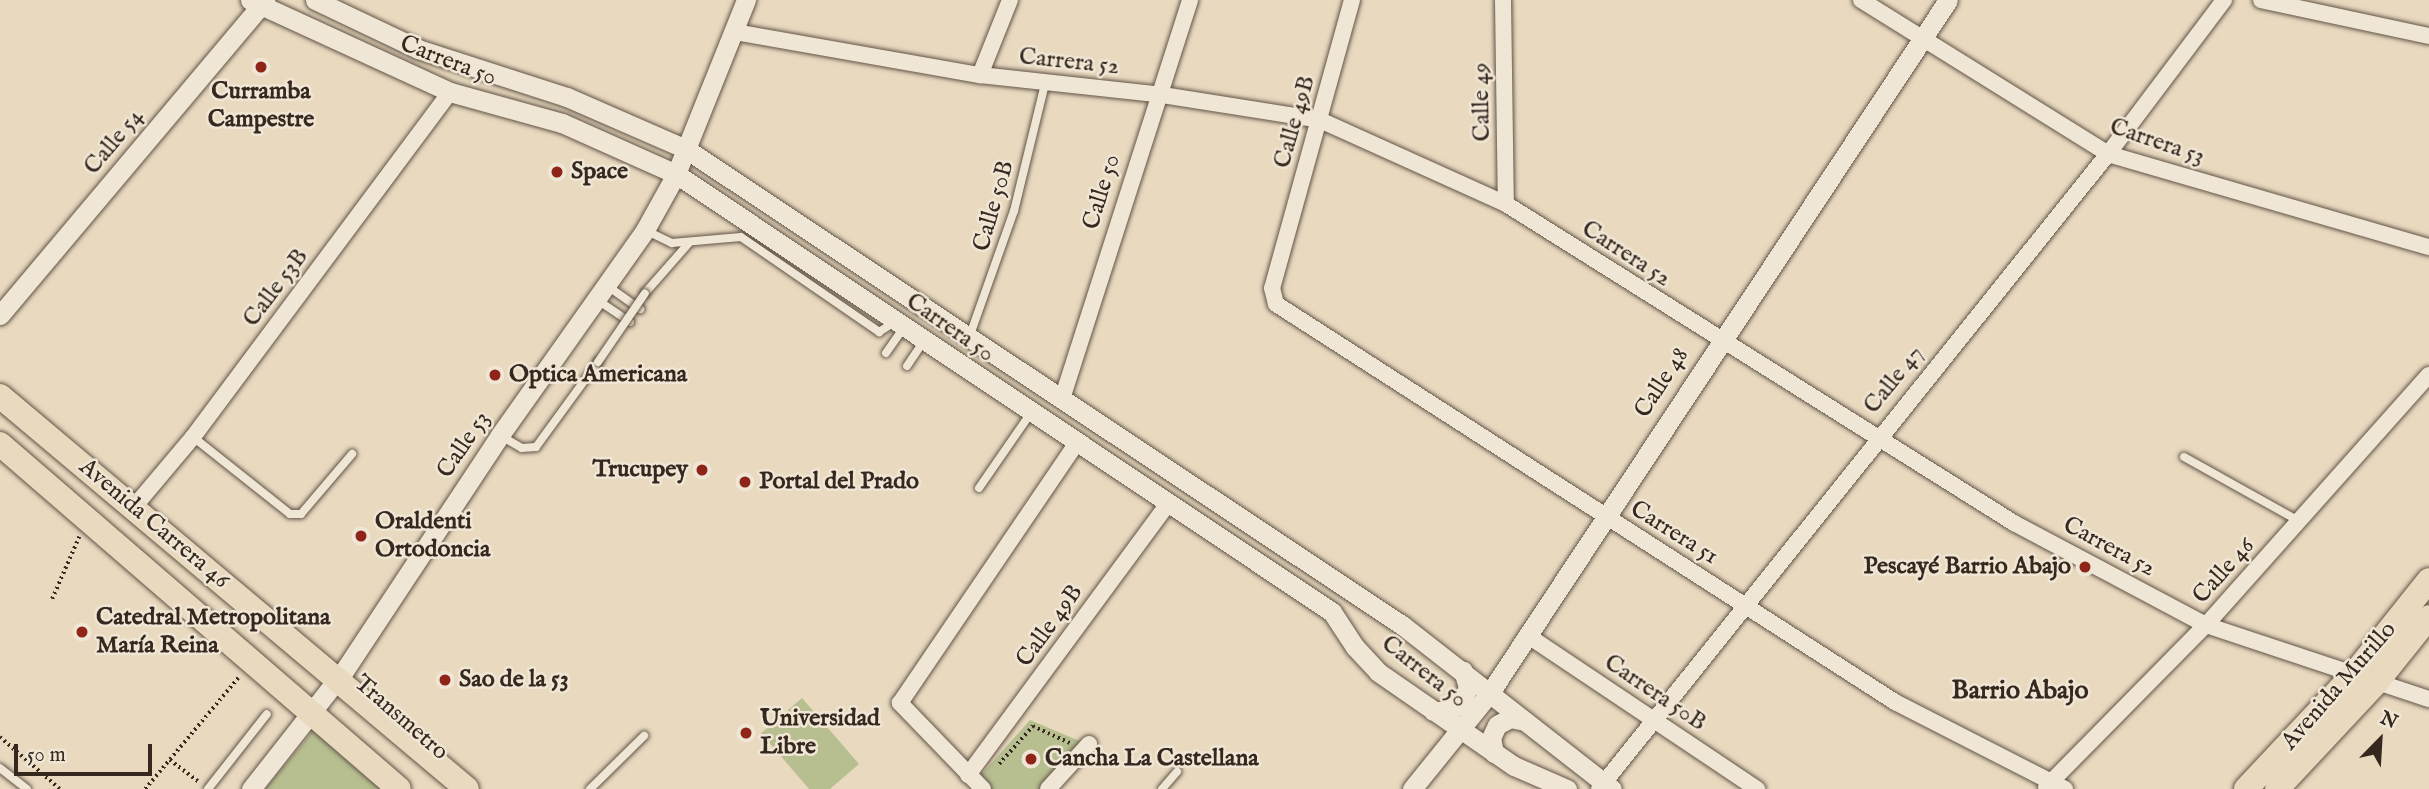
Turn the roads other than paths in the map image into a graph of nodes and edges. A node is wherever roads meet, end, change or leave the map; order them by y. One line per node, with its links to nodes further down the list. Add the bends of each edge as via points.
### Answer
1 (315, 0): 20 (street, Carrera 50, via 418,49 567,97)
2 (746, 0): 12 (street, Calle 53)
3 (1010, 0): 15 (street)
4 (1191, 0): 18 (street, Calle 50)
5 (1352, 0): 19 (street, Calle 49B)
6 (1503, 0): 23 (street, Calle 49)
7 (1861, 0): 14 (street, Carrera 53)
8 (1948, 0): 14 (street, Calle 48)
9 (2224, 0): 21 (street, Calle 47)
10 (2261, 0): 13 (street)
11 (258, 2): 17 (street, Carrera 50); 30 (street, Calle 54)
12 (734, 32): 15 (street, Carrera 52); 20 (street, Calle 53)
13 (2429, 36)
14 (1923, 37): 21 (street, Carrera 53); 35 (street, Calle 48)
15 (980, 75): 16 (street, Carrera 52)
16 (1045, 84): 18 (street, Carrera 52); 33 (lane, Calle 50B, via 1014,211)
17 (450, 92): 22 (street, Carrera 50, via 562,123); 46 (street, Calle 53B)
18 (1156, 94): 19 (street, Carrera 52); 40 (street, Calle 50)
19 (1320, 120): 23 (street, Carrera 52); 28 (street, Calle 49B)
20 (686, 149): 22 (street, Calle 53); 33 (street, Carrera 50)
21 (2108, 154): 26 (street, Carrera 53); 45 (street, Calle 47)
22 (676, 174): 24 (street, Calle 53); 32 (street, Carrera 50)
23 (1506, 204): 35 (street, Carrera 52)
24 (645, 230): 25 (lane, via 662,240); 27 (street, Calle 53)
25 (689, 243): 32 (lane, via 726,235 741,237 879,332); 44 (lane, bridge, via 645,293 536,447 522,449)
26 (2429, 247)
27 (601, 292): 29 (lane); 31 (lane); 44 (street, Calle 53)
28 (1272, 297): 54 (street, Carrera 51, via 1276,304)
29 (640, 309)
30 (0, 316)
31 (630, 323)
32 (901, 324): 34 (street, Carrera 50); 36 (lane)
33 (970, 336): 40 (street, Carrera 50)
34 (924, 341): 37 (lane); 42 (street, Carrera 50)
35 (1719, 341): 45 (street, Carrera 52); 54 (street, Calle 48)
36 (886, 353)
37 (907, 366)
38 (2429, 375): 55 (street, Calle 46)
39 (0, 396): 53 (main road, Avenida Carrera 46)
40 (1062, 399): 61 (street, Carrera 50, via 1402,625)
41 (0, 410): 63 (lane, Transmetro)
42 (1030, 414): 48 (street, Carrera 50); 51 (lane)
43 (0, 431): 66 (lane, Transmetro)
44 (500, 435): 63 (street, Calle 53)
45 (1878, 436): 57 (street, Calle 47); 59 (street, Carrera 52, via 2014,523)
46 (193, 437): 49 (lane, via 290,514 301,514); 53 (street, Calle 53B)
47 (0, 444): 66 (main road, Avenida Carrera 46)
48 (1076, 444): 52 (street, Carrera 50); 77 (street, via 900,703)
49 (352, 453)
50 (2183, 457): 55 (lane)
51 (979, 488)
52 (1168, 504): 67 (street, Carrera 50, via 1332,612 1354,648 1378,672); 77 (street, Calle 49B, via 1012,716)
53 (134, 508): 63 (main road, Avenida Carrera 46)
54 (1604, 516): 57 (street, Carrera 51); 60 (street, Calle 48)
55 (2300, 521): 59 (street, Calle 46)
56 (2429, 580): 62 (main road, Avenida Murillo)
57 (1745, 603): 69 (street, Calle 47); 79 (street, Carrera 51, via 1895,702)
58 (2429, 617): 62 (main road, Avenida Murillo)
59 (2207, 625): 62 (street, Carrera 52); 79 (street, Calle 46)
60 (1527, 635): 64 (street, Calle 48); 69 (street, Carrera 50B)
61 (1463, 671): 64 (street, Carrera 50); 67 (street, via 1468,687 1462,702 1449,711)
62 (2365, 678): 65 (street, Carrera 52); 93 (main road, Avenida Murillo); 94 (main road, Avenida Murillo)
63 (336, 681): 66 (street, Calle 53); 85 (lane, Transmetro); 86 (main road, Avenida Carrera 46)
64 (1491, 691): 70 (street, Carrera 50); 71 (street, Calle 48)
65 (2429, 699)
66 (315, 707): 82 (street, Calle 53); 83 (main road, Avenida Carrera 46); 84 (lane, Transmetro)
67 (1433, 711): 71 (street, Carrera 50)
68 (267, 714): 81 (lane)
69 (1652, 719): 78 (street, Calle 47); 92 (street, Carrera 50B)
70 (1525, 721): 74 (street, via 1510,718 1497,725 1491,738); 78 (street, Carrera 50)
71 (1460, 730): 74 (street, Carrera 50); 90 (street, Calle 48)
72 (644, 736): 87 (lane)
73 (1086, 746): 88 (street)
74 (1494, 753): 91 (street, Carrera 50)
75 (0, 768): 80 (lane)
76 (1177, 772): 89 (lane)
77 (977, 783)
78 (1605, 787)
79 (2054, 787)
80 (27, 789)
81 (208, 789)
82 (251, 789)
83 (399, 789)
84 (413, 789)
85 (452, 789)
86 (467, 789)
87 (590, 789)
88 (1048, 789)
89 (1162, 789)
90 (1412, 789)
91 (1567, 789)
92 (1757, 789)
93 (2246, 789)
94 (2277, 789)

